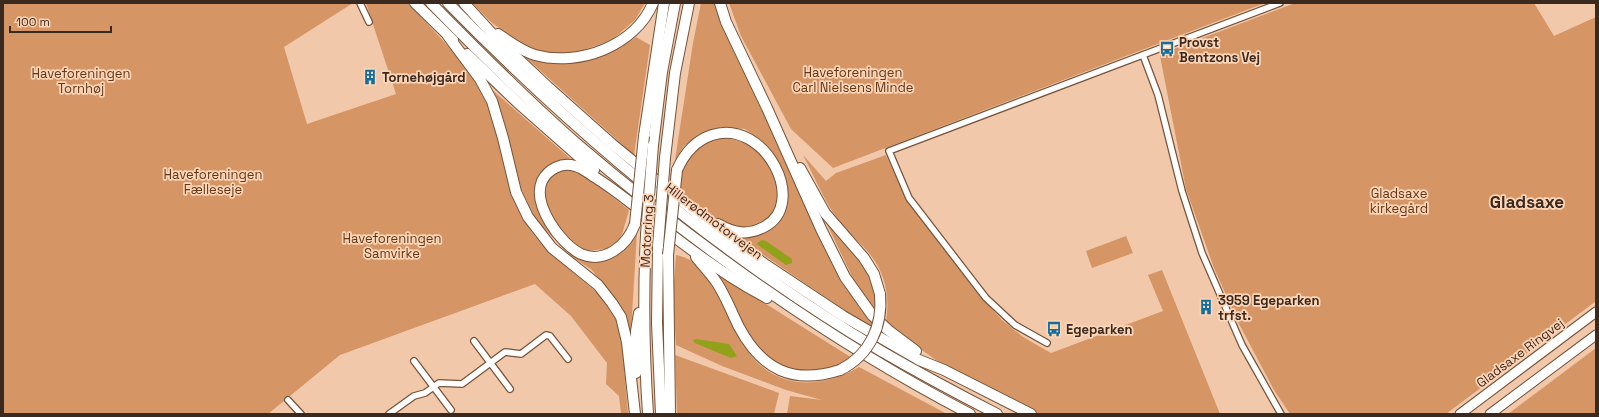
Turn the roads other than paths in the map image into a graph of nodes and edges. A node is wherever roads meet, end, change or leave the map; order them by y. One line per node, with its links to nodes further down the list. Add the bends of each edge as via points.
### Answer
1 (360, 3): 12 (street)
2 (415, 3): 14 (highway)
3 (431, 3): 22 (highway, Hillerødmotorvejen, via 535,106 616,176 701,244)
4 (448, 3): 44 (highway, Hillerødmotorvejen, via 546,100 622,166 719,242 816,310 881,351)
5 (464, 3): 13 (highway)
6 (653, 3): 13 (highway, via 643,20 618,42 597,52 570,58 552,58 520,49)
7 (664, 3): 17 (highway, bridge, via 634,224 628,238 615,250 596,257 573,250 550,222 540,202 542,181 548,172 562,165 573,165)
8 (675, 3): 20 (highway, Motorring 3, bridge, via 662,72 653,145)
9 (689, 3): 40 (highway, Motorring 3, bridge, via 675,73 658,246 657,323)
10 (720, 3): 16 (highway, via 726,22)
11 (1280, 3): 15 (street)
12 (369, 22)
13 (482, 22): 18 (highway, via 548,87 612,144)
14 (448, 36): 17 (highway); 38 (highway, via 480,79 492,101 516,192 528,217 552,248 598,285 621,318 627,342)
15 (1143, 55): 25 (street, via 889,151 909,198 986,298 1016,325); 46 (street, via 1158,95 1194,233 1242,345)
16 (767, 108): 19 (highway, bridge, via 818,202 874,274 880,294 881,310 872,341 855,361 825,375 797,375 776,368 764,361 749,344 717,283); 29 (highway, via 845,277 872,314 888,330)
17 (608, 185): 19 (highway)
18 (696, 211): 29 (highway, via 766,265 843,316 919,360); 41 (highway, bridge, via 734,232 760,230 773,220 779,210 783,192 779,175 767,155 752,140 734,133 706,137 696,143 688,150 677,170 668,255)
19 (689, 249): 22 (highway, via 747,288)
20 (644, 286): 38 (highway, via 636,331); 39 (highway, Motorring 3)
21 (1596, 312): 47 (main road, Gladsaxe Ringvej)
22 (808, 319): 32 (highway, Hillerødmotorvejen)
23 (1596, 335): 48 (main road)
24 (474, 341): 28 (street)
25 (1047, 343)
26 (568, 360): 28 (street, via 550,336 546,335 521,354 505,352)
27 (414, 361): 30 (street)
28 (490, 363): 30 (street, via 462,384 439,383); 31 (street)
29 (944, 370): 35 (highway)
30 (434, 387): 34 (street); 37 (street, via 414,396)
31 (510, 389)
32 (928, 392): 42 (highway); 43 (highway, Hillerødmotorvejen)
33 (288, 400): 36 (street)
34 (451, 410)
35 (1024, 411): 45 (highway)
36 (301, 414)
37 (389, 414)
38 (635, 414)
39 (648, 414)
40 (661, 414)
41 (670, 414)
42 (956, 414)
43 (970, 414)
44 (997, 414)
45 (1031, 414)
46 (1281, 414)
47 (1460, 414)
48 (1490, 414)

